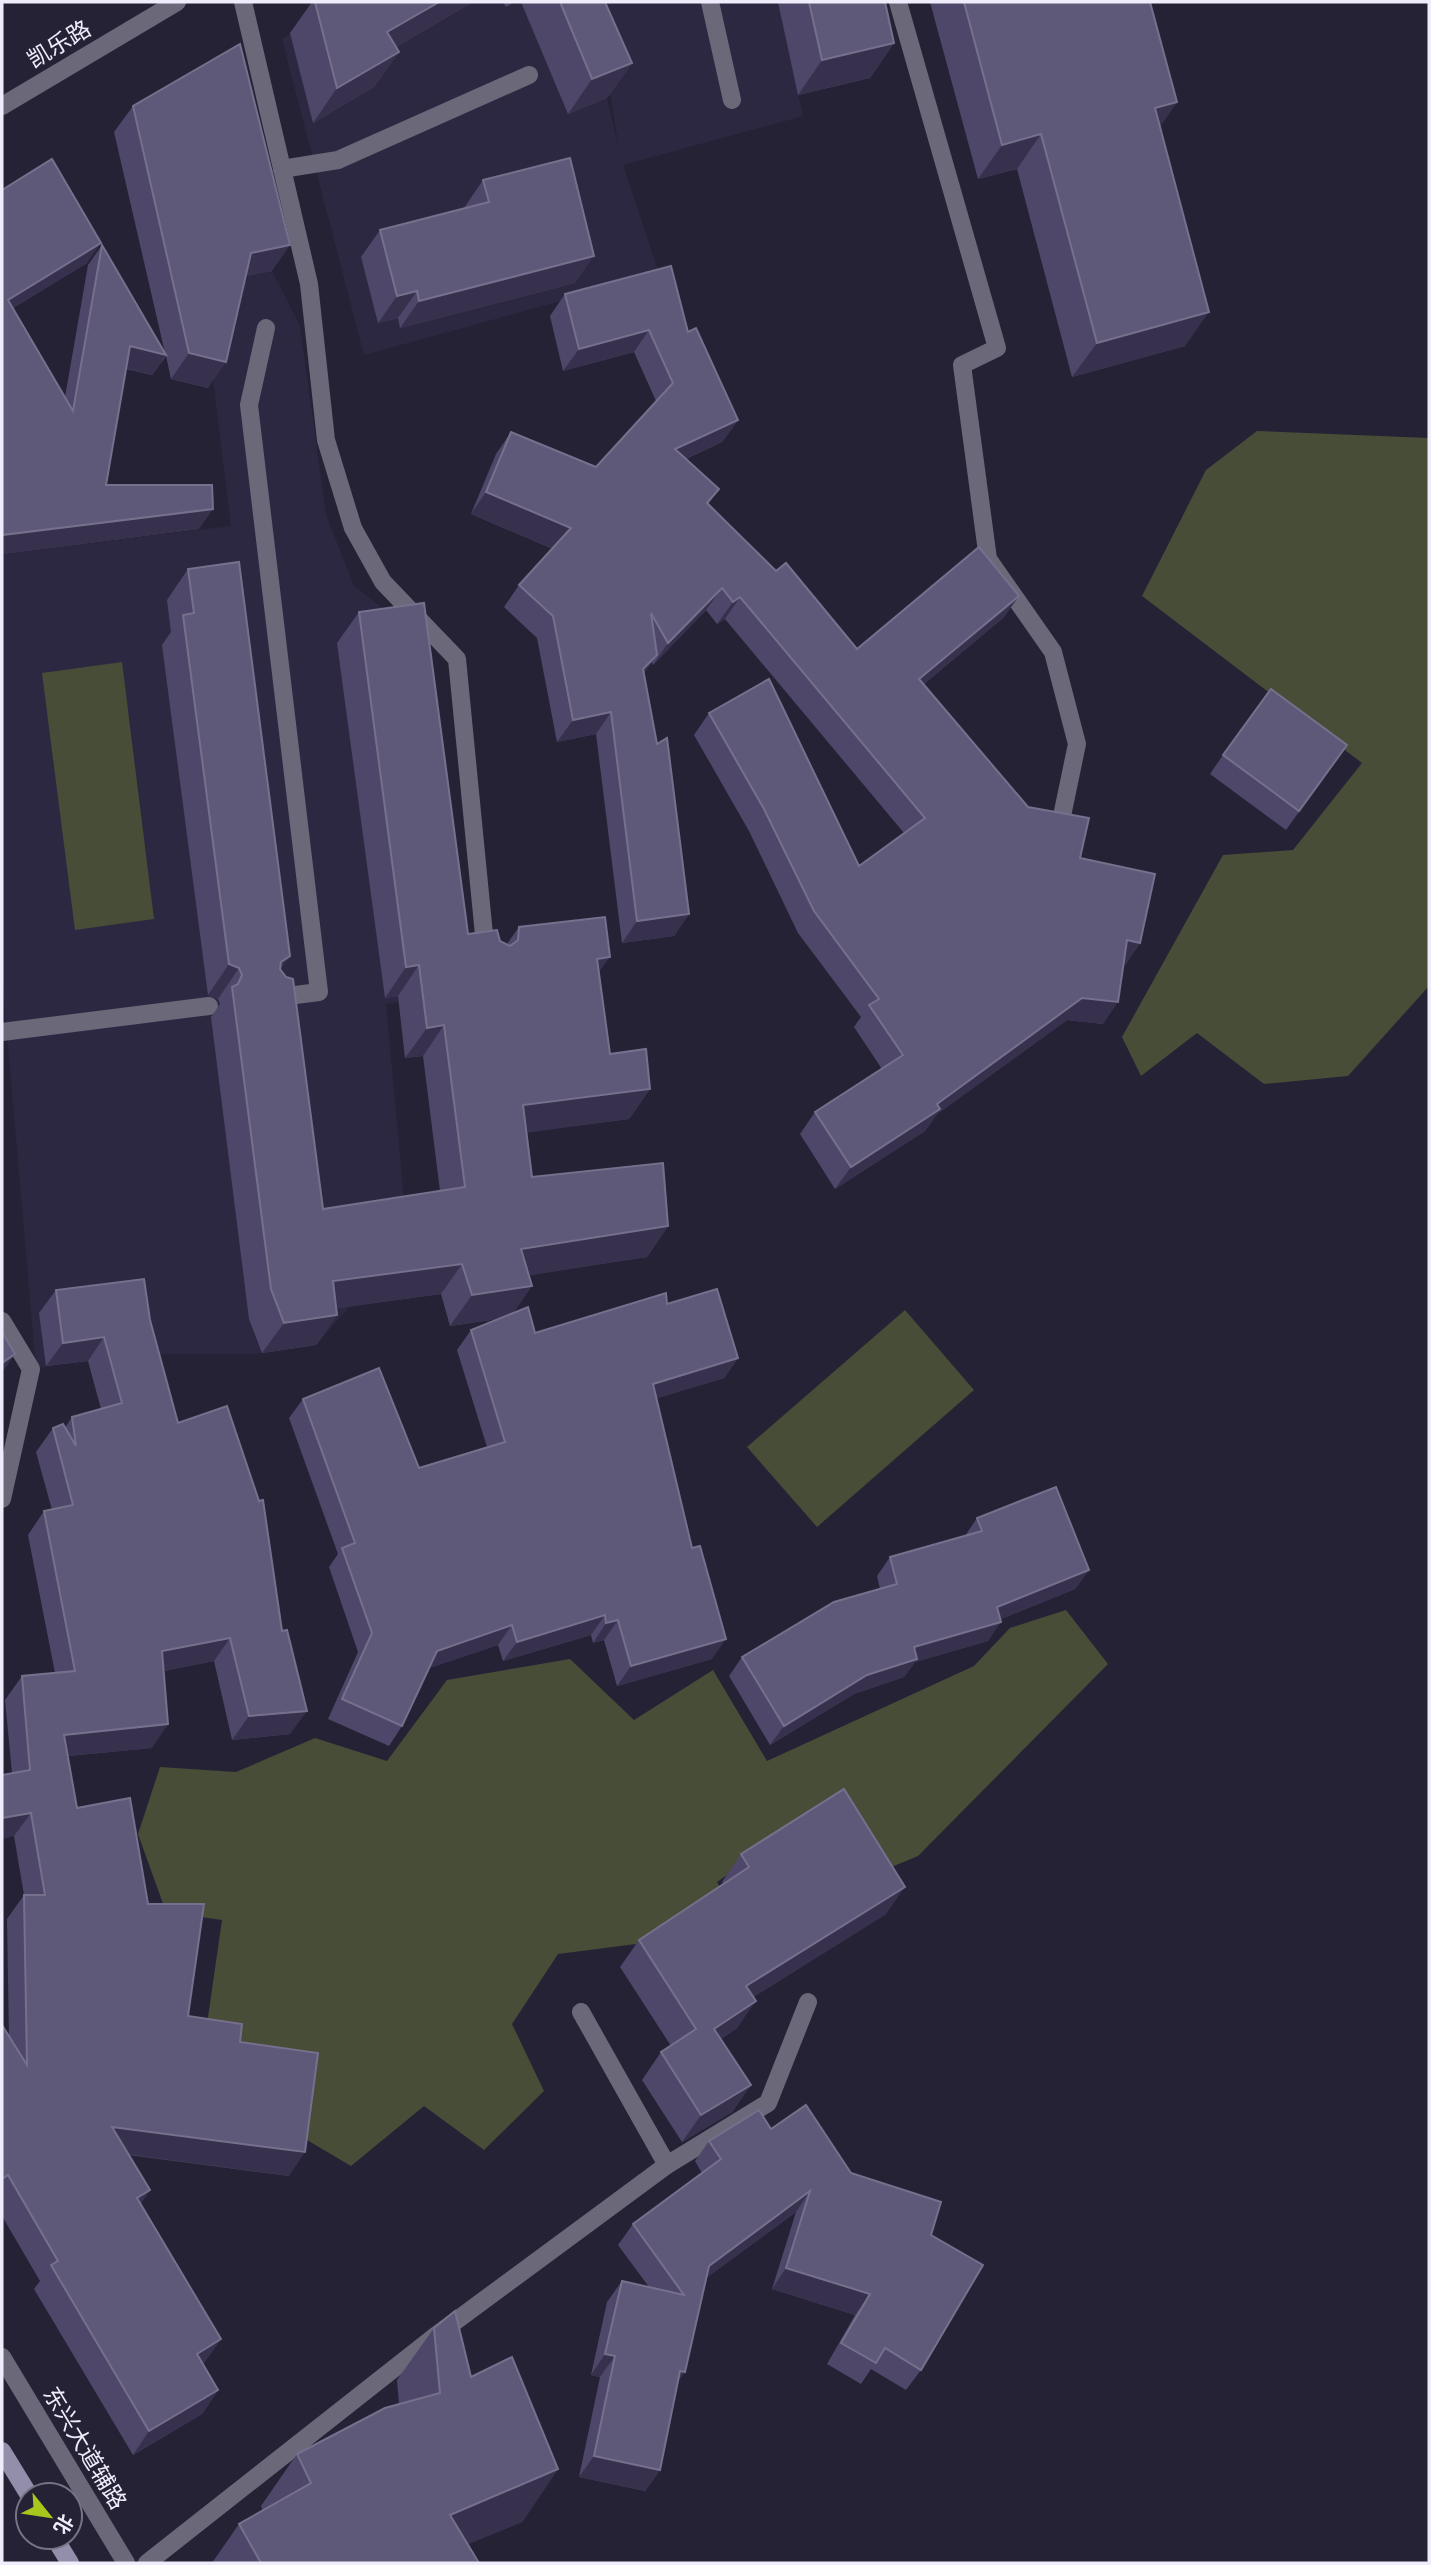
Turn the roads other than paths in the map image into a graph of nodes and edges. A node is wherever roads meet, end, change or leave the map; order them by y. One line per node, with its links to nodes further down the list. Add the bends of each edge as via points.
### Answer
1 (177, 2): 7 (street, 凯乐路)
2 (243, 2): 8 (street)
3 (710, 2): 6 (street)
4 (898, 2): 10 (street, via 997,348 962,365 988,559 1053,652 1077,744)
5 (529, 75): 8 (street, via 338,160)
6 (732, 100)
7 (2, 106)
8 (282, 169): 11 (street, via 309,285 326,440 353,528 383,582 457,659)
9 (266, 328): 12 (street, via 249,405 319,992)
10 (1062, 816)
11 (487, 965)
12 (270, 998)
13 (209, 1006): 14 (street)
14 (2, 1032)
15 (2, 1321): 16 (street, via 31,1369)
16 (2, 1499)
17 (808, 2002): 19 (street, via 768,2103)
18 (581, 2012): 19 (street)
19 (667, 2165): 24 (street, via 434,2337)
20 (2, 2357): 23 (street, 东兴大道辅路)
21 (2, 2451): 22 (main road)
22 (20, 2481)
23 (126, 2563)
24 (147, 2563)

